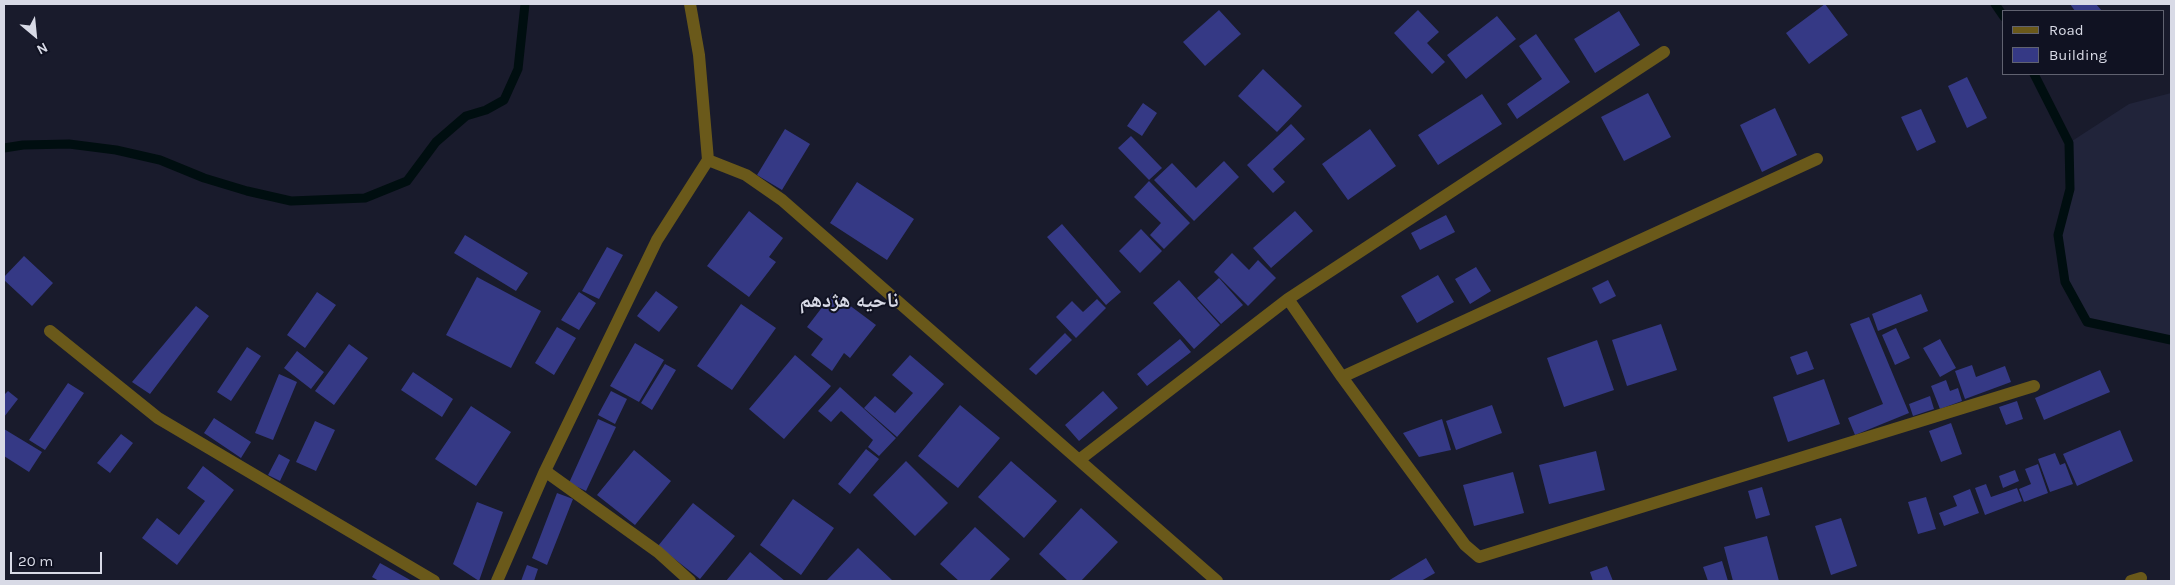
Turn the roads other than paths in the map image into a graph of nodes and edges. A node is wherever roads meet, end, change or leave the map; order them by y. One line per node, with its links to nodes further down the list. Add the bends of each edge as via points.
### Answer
1 (690, 4): 4 (street, via 699,55)
2 (1664, 52): 5 (street)
3 (1817, 159): 7 (street)
4 (708, 160): 9 (street, via 746,175 782,200); 10 (street, via 657,240)
5 (1288, 299): 7 (street); 9 (street)
6 (50, 331): 11 (street, via 158,418)
7 (1342, 377): 8 (street, via 1465,545 1479,558)
8 (2034, 386)
9 (1079, 460): 14 (street)
10 (546, 471): 12 (street); 13 (street, via 658,552)
11 (434, 581)
12 (496, 581)
13 (690, 581)
14 (1217, 581)

